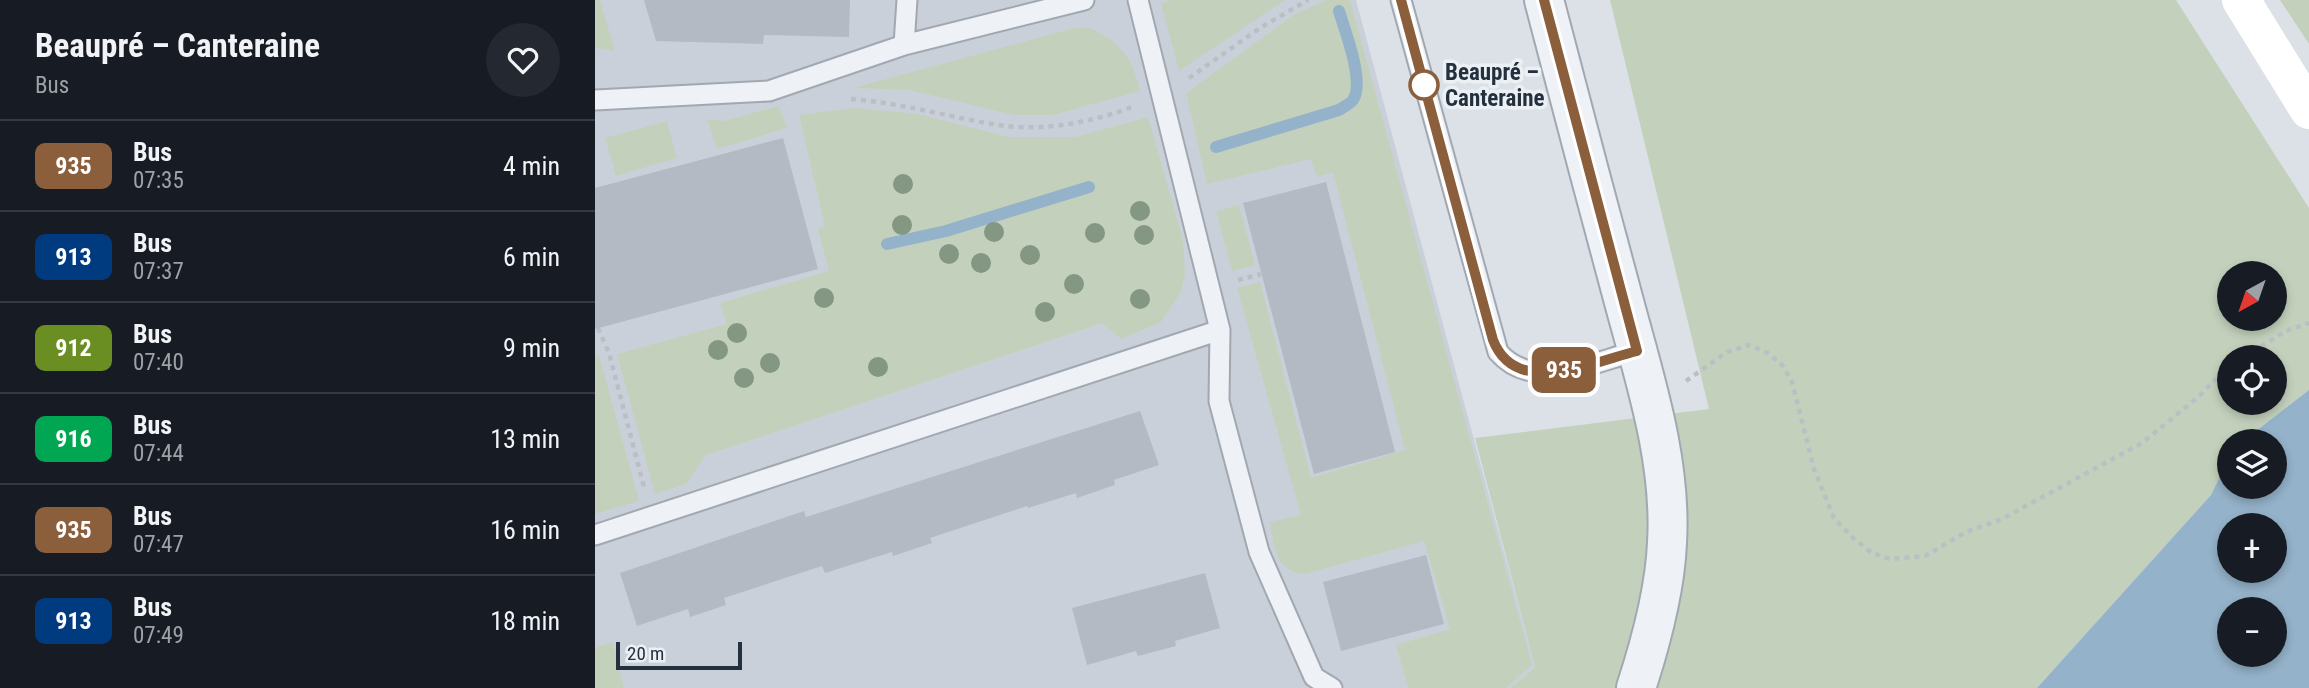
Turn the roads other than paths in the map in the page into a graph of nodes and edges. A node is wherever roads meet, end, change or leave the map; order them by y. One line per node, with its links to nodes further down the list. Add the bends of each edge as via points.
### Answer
1 (907, 0): 7 (lane)
2 (1084, 0): 7 (lane)
3 (1137, 0): 10 (lane)
4 (1401, 0): 11 (lane, via 1498,352 1507,362 1537,374)
5 (1544, 0): 11 (street)
6 (2241, 0): 9 (main road)
7 (904, 45): 8 (lane, via 769,91)
8 (595, 100)
9 (2309, 110)
10 (1220, 330): 12 (lane); 13 (lane, via 1219,401 1259,552 1314,677)
11 (1637, 351): 14 (street, via 1663,467 1667,534 1656,617)
12 (595, 535)
13 (1332, 688)
14 (1636, 688)

